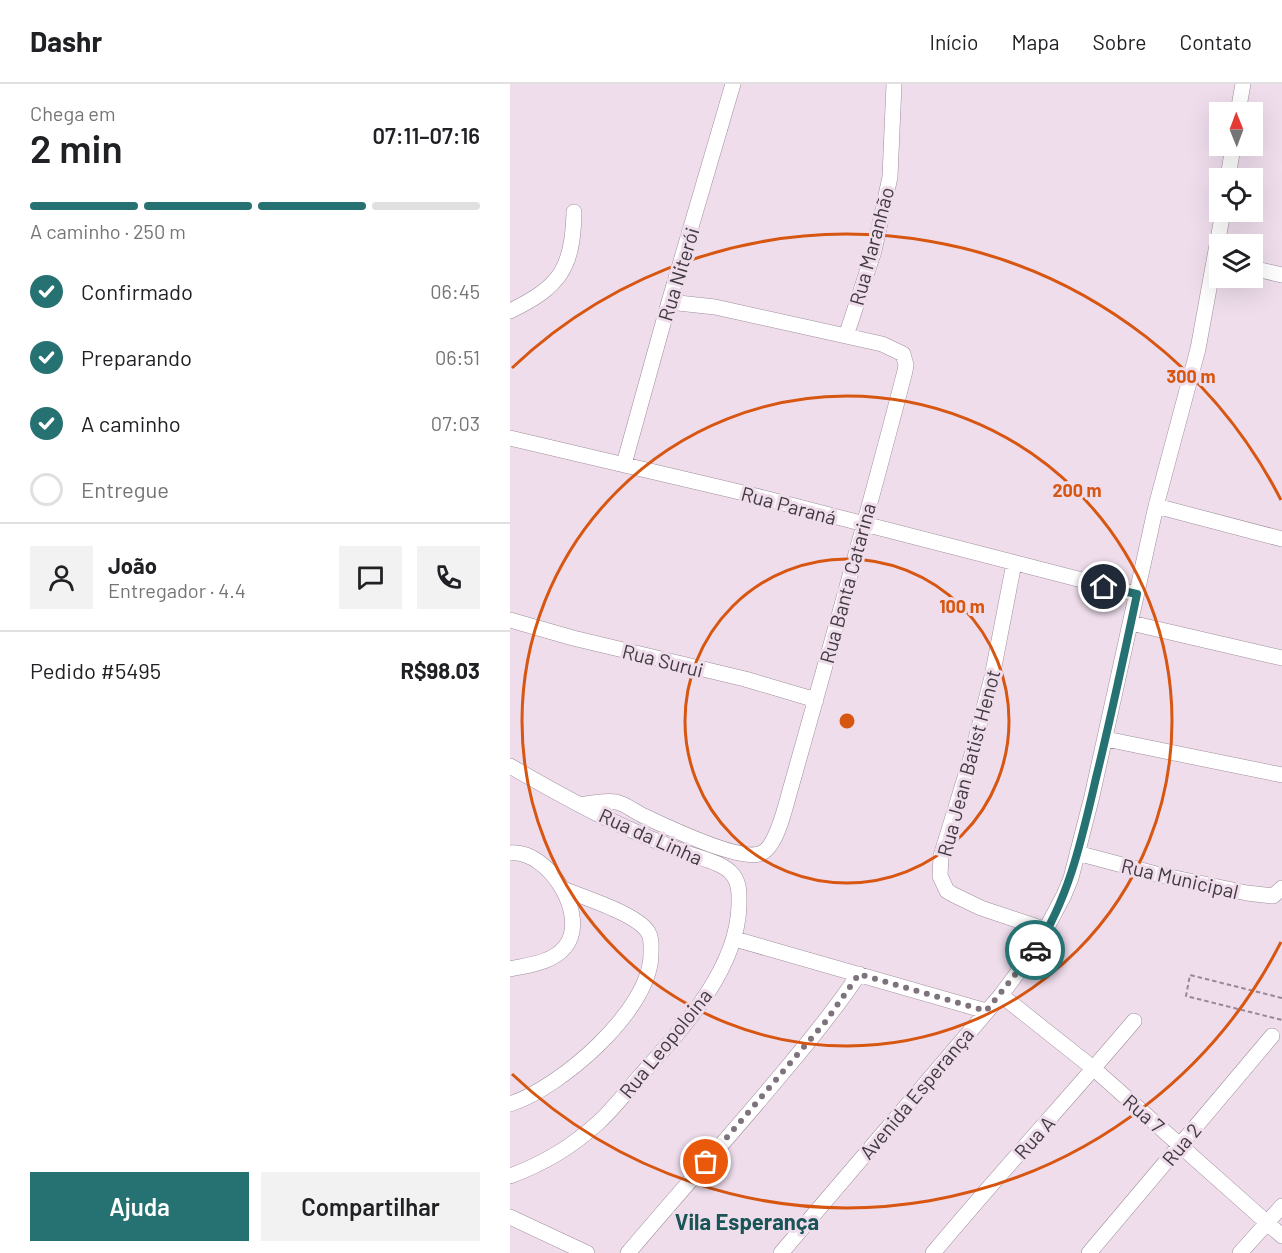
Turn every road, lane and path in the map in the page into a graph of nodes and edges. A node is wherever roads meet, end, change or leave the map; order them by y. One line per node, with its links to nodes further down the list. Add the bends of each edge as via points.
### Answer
1 (733, 84): 9 (street, Rua Niterói)
2 (894, 84): 11 (street, Rua Maranhão, via 891,177 874,251)
3 (1243, 84): 4 (street)
4 (1240, 102)
5 (574, 212): 10 (street, via 564,270 545,291)
6 (1263, 271): 7 (street)
7 (1282, 275)
8 (1212, 288): 14 (street)
9 (669, 302): 11 (street, Rua Banta Catarina); 13 (street, Rua Niterói)
10 (510, 311)
11 (846, 336): 15 (street, Rua Banta Catarina, via 900,351 906,364)
12 (510, 438): 13 (street, Rua Paraná)
13 (624, 464): 15 (street, Rua Paraná)
14 (1156, 506): 16 (street); 18 (street)
15 (863, 524): 17 (street, Rua Paraná); 22 (street, Rua Banta Catarina)
16 (1282, 539)
17 (1014, 563): 18 (street, Rua Paraná); 31 (street, Rua Jean Batist Henot, via 992,677 941,856 940,876 947,891 954,895)
18 (1137, 594): 20 (street)
19 (510, 620): 22 (street, Rua Surui)
20 (1131, 623): 21 (street); 23 (street)
21 (1282, 658)
22 (816, 699): 26 (street, Rua Banta Catarina, via 774,840 762,854 745,855 722,849 618,802)
23 (1106, 739): 25 (street); 28 (street)
24 (510, 766): 26 (street, Rua da Linha)
25 (1282, 776)
26 (580, 805): 32 (street, Rua da Linha, via 727,869 737,882 739,894)
27 (510, 853): 29 (street, via 524,853 541,862)
28 (1077, 853): 30 (street, Rua Municipal, via 1247,894); 31 (street, via 1071,878)
29 (563, 889): 33 (street, via 572,922 566,946 537,964); 42 (street, via 644,926 651,942 649,970 627,1012 596,1048 564,1076)
30 (1279, 894)
31 (1047, 930): 35 (street, Avenida Esperança)
32 (735, 939): 34 (street); 44 (street, Rua Leopoloina, via 702,1001 600,1122 545,1161)
33 (510, 969)
34 (859, 974): 37 (street); 50 (street, via 839,1005)
35 (1001, 995): 37 (street, Avenida Esperança); 41 (street, Rua 7)
36 (1282, 998): 38 (path, via 1190,975 1186,996)
37 (986, 1011): 51 (street, Avenida Esperança)
38 (1282, 1020)
39 (1134, 1021): 41 (street, Rua A)
40 (1272, 1036): 43 (street, Rua 2)
41 (1093, 1068): 43 (street, Rua 7); 52 (street, Rua A)
42 (510, 1104)
43 (1180, 1144): 47 (street, Rua 7); 53 (street, Rua 2)
44 (510, 1176)
45 (1282, 1206): 47 (street)
46 (510, 1217): 49 (street)
47 (1267, 1223): 48 (street, Rua 7); 54 (street)
48 (1282, 1236)
49 (587, 1253)
50 (628, 1253)
51 (781, 1253)
52 (933, 1253)
53 (1089, 1253)
54 (1240, 1253)

